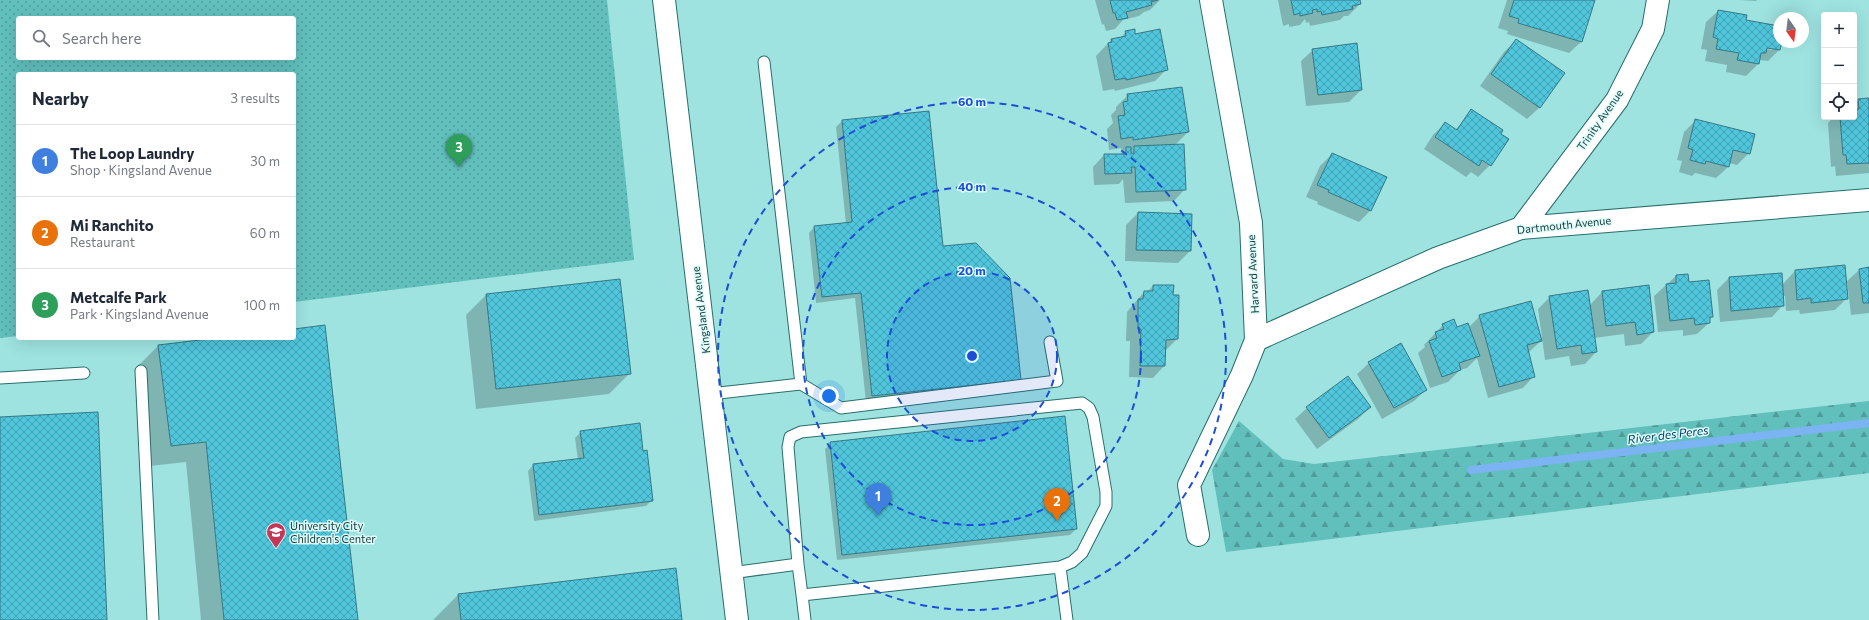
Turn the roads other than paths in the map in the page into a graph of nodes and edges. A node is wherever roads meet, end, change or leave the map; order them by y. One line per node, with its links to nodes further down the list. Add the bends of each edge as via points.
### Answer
1 (664, 0): 13 (street, Kingsland Avenue)
2 (1211, 0): 7 (street, Harvard Avenue, via 1251,223)
3 (1658, 0): 6 (street, Trinity Avenue, via 1653,28 1617,100)
4 (764, 62): 12 (lane)
5 (1869, 200): 6 (street, Dartmouth Avenue)
6 (1521, 228): 7 (street, Dartmouth Avenue, via 1438,258)
7 (1256, 340): 14 (street, Harvard Avenue, via 1189,485)
8 (1050, 342): 12 (lane, via 1057,381 841,408)
9 (141, 371): 19 (lane)
10 (84, 373): 11 (lane)
11 (0, 378)
12 (801, 384): 13 (lane)
13 (710, 394): 17 (street, Kingsland Avenue)
14 (1198, 535)
15 (798, 564): 16 (lane, via 788,447 790,437 801,432 1082,403 1089,408 1093,417 1106,492 1106,506 1082,553 1072,562); 17 (lane); 18 (lane)
16 (1060, 567): 18 (lane); 23 (lane)
17 (732, 581): 20 (street, Kingsland Avenue); 21 (street)
18 (802, 595): 22 (lane)
19 (152, 620)
20 (737, 620)
21 (743, 620)
22 (805, 620)
23 (1067, 620)

